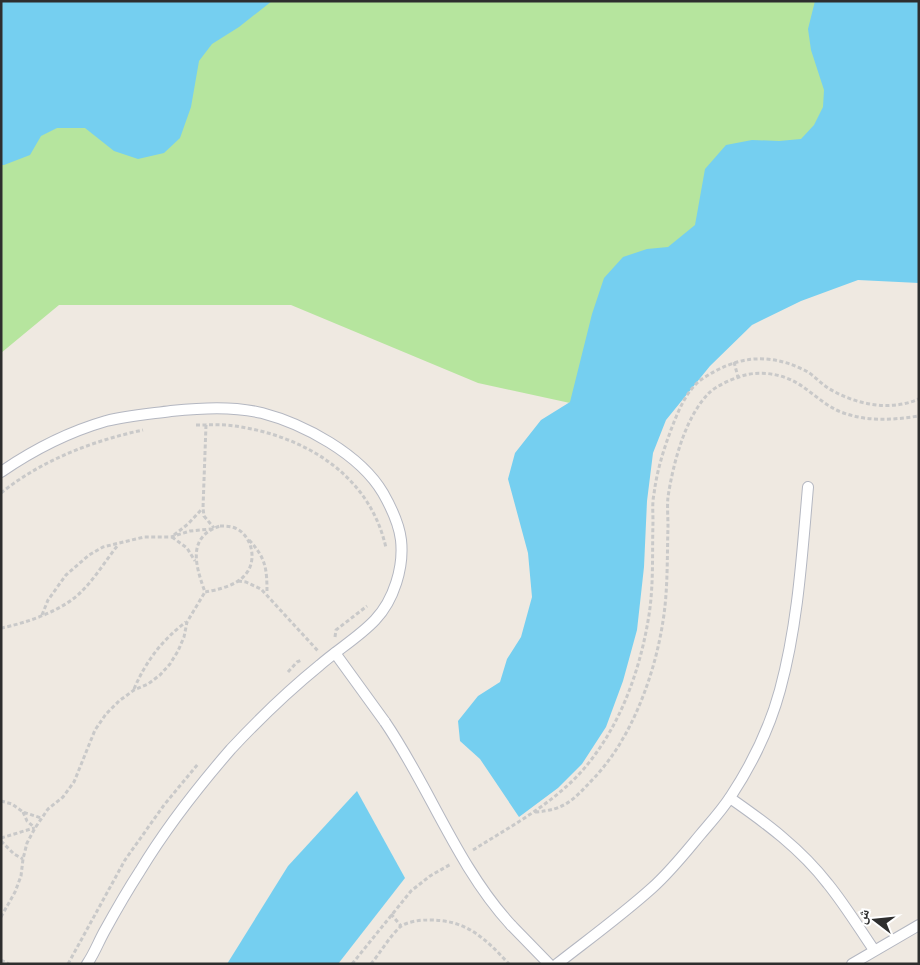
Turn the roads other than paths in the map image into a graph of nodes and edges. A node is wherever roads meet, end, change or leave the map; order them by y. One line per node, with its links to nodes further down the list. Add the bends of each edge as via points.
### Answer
1 (1, 472): 3 (lane, via 63,437 129,416 213,407 276,417 316,434 364,469 380,488 401,539 399,570 389,599 375,620)
2 (808, 487): 4 (lane, via 797,603 780,691 766,730)
3 (335, 653): 7 (lane, via 274,704 192,797 160,839); 8 (lane, bridge, via 399,744 479,885 496,909)
4 (730, 798): 6 (lane, via 788,841 810,862 843,902); 9 (lane, via 684,856 654,887)
5 (919, 925): 6 (lane)
6 (874, 950): 10 (lane)
7 (87, 964)
8 (549, 964)
9 (557, 964)
10 (852, 964)

